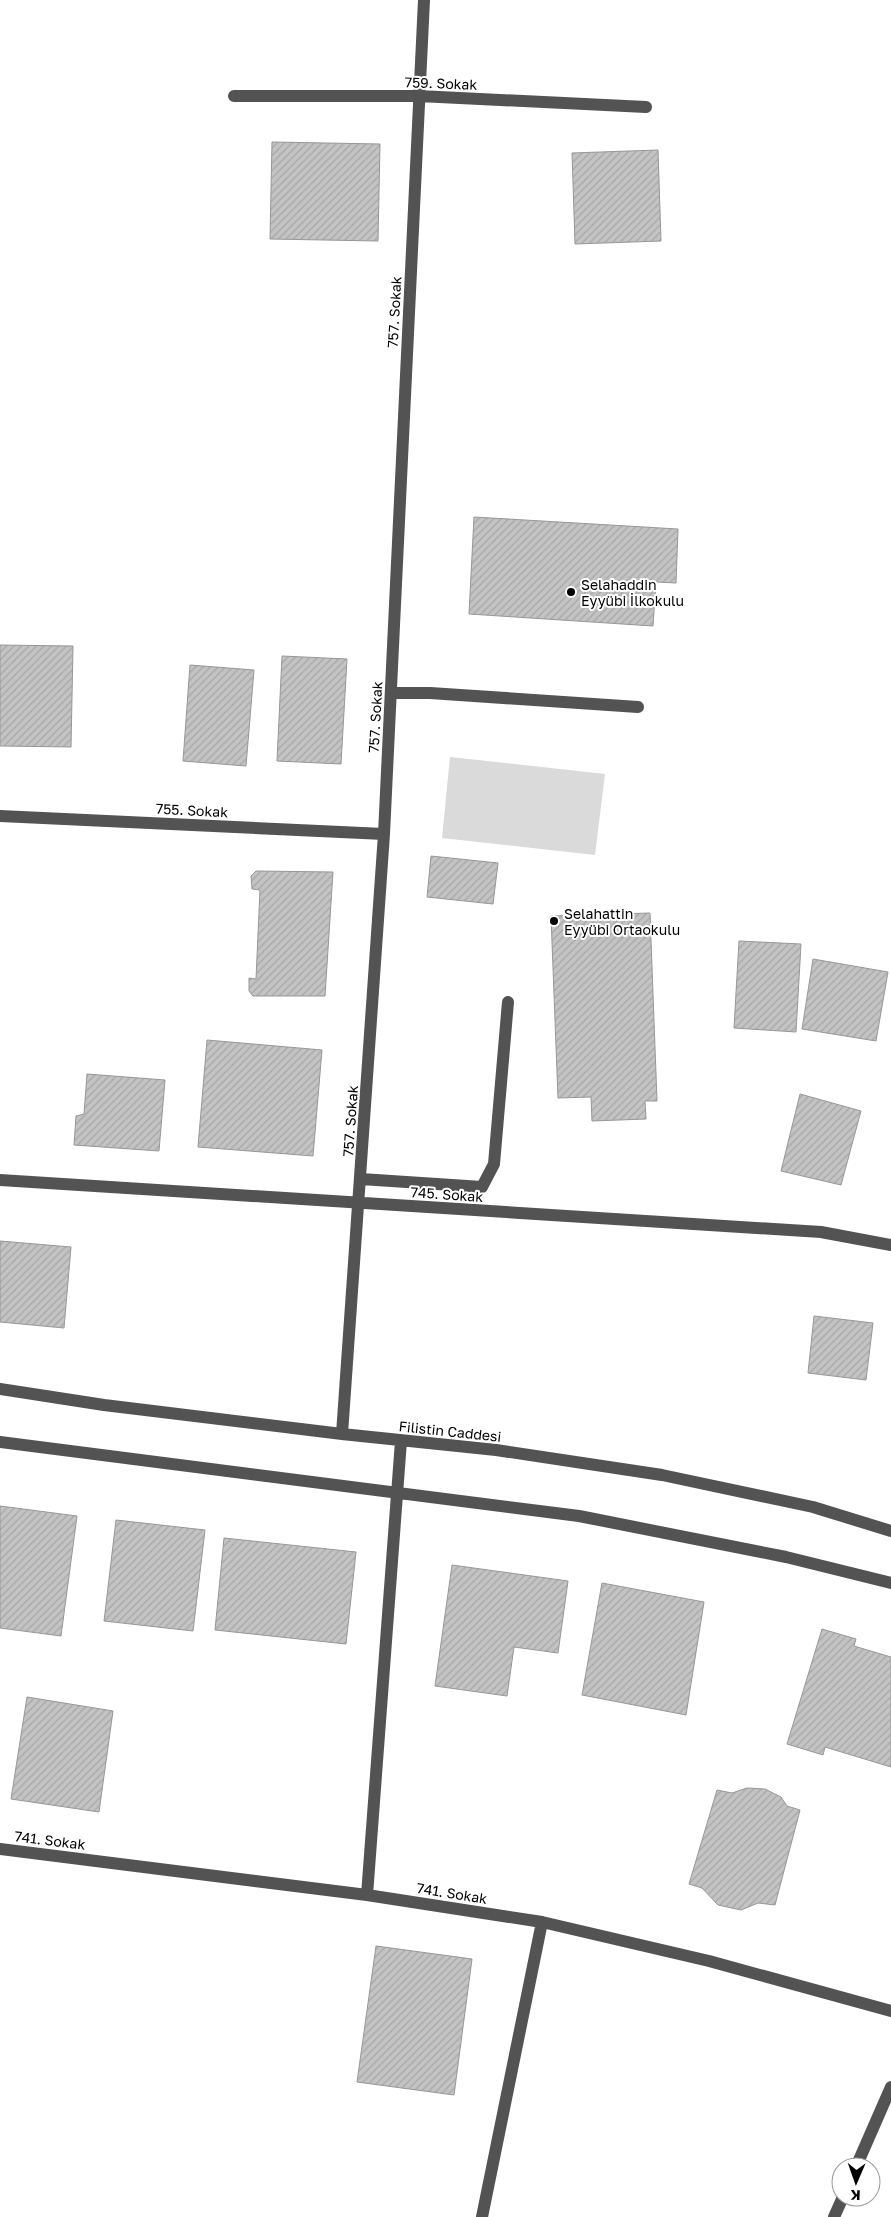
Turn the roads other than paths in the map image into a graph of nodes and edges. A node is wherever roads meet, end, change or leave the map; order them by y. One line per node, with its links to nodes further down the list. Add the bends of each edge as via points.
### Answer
1 (424, 0): 3 (street, 757. Sokak)
2 (234, 96): 3 (street, 759. Sokak)
3 (419, 96): 4 (street, 759. Sokak); 5 (street, 757. Sokak)
4 (646, 107)
5 (391, 693): 6 (street); 8 (street, 757. Sokak)
6 (638, 707)
7 (0, 816): 8 (street, 755. Sokak)
8 (384, 834): 10 (street, 757. Sokak)
9 (508, 1002): 10 (street, via 494,1164 482,1187)
10 (361, 1179): 12 (street, 757. Sokak)
11 (0, 1180): 12 (street, 745. Sokak)
12 (359, 1203): 13 (street, 745. Sokak, via 821,1232); 15 (street, 757. Sokak)
13 (891, 1246)
14 (0, 1389): 15 (street, Filistin Caddesi)
15 (342, 1434): 16 (street, Filistin Caddesi)
16 (401, 1441): 18 (street); 19 (street, Filistin Caddesi, via 496,1450 662,1475 813,1507)
17 (0, 1442): 18 (street)
18 (397, 1492): 20 (street, via 579,1516 786,1557); 22 (street)
19 (891, 1531)
20 (891, 1583)
21 (0, 1849): 22 (street, 741. Sokak)
22 (366, 1895): 23 (street, 741. Sokak)
23 (542, 1922): 24 (street, 741. Sokak, via 709,1961); 27 (street)
24 (891, 2011)
25 (891, 2087): 26 (street)
26 (860, 2157)
27 (482, 2217)

